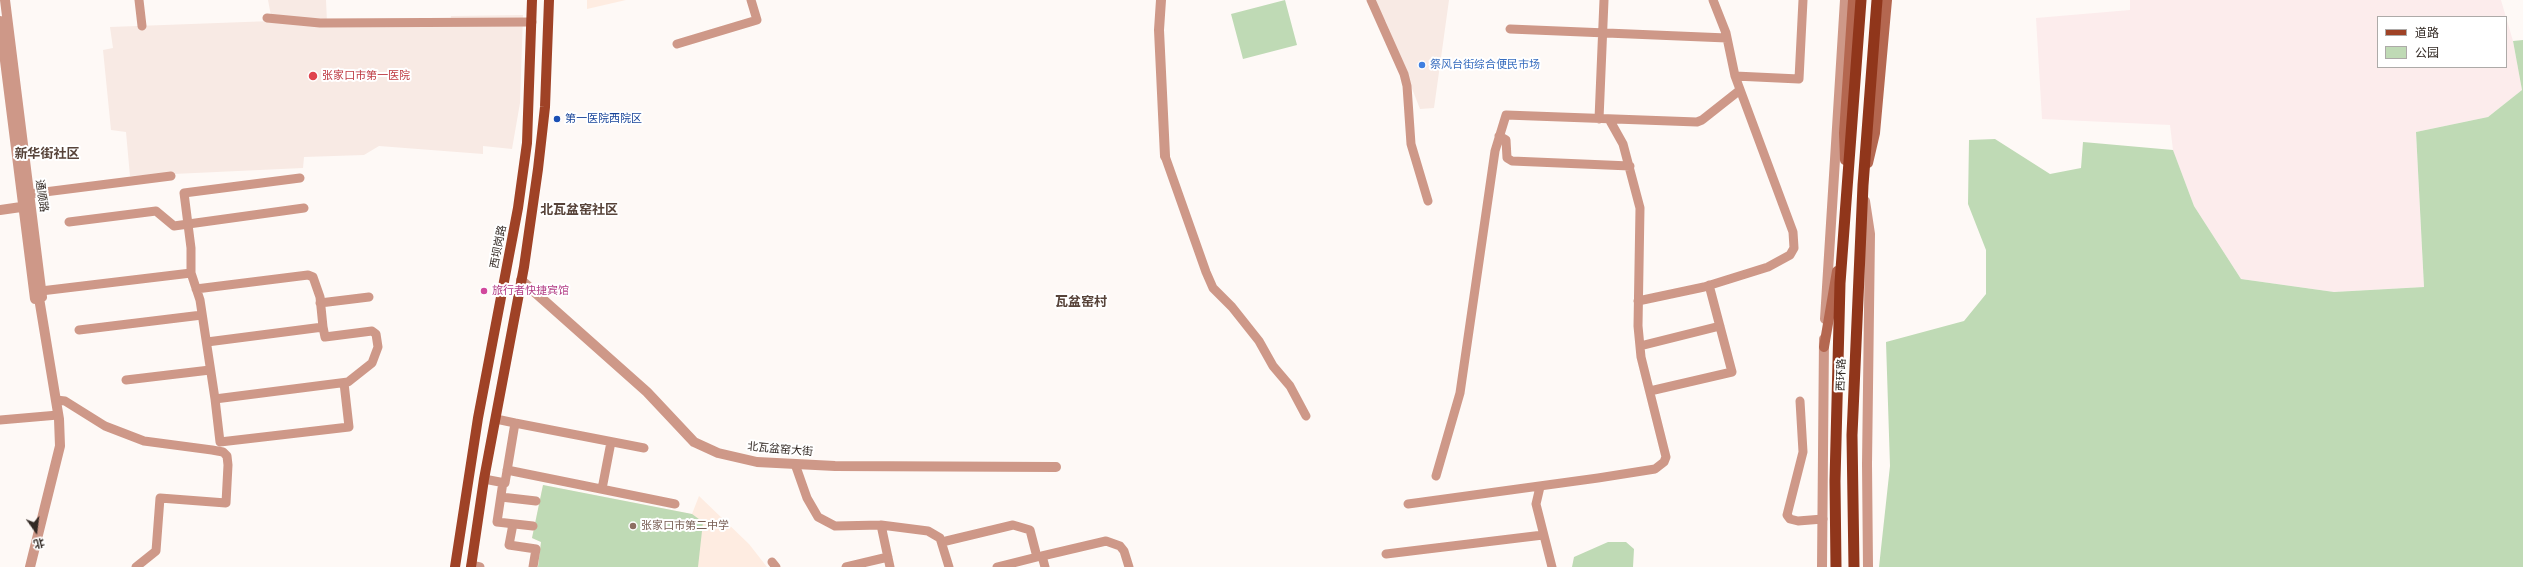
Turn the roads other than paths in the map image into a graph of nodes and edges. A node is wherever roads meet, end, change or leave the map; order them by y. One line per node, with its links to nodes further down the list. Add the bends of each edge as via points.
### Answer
1 (5, 0): 35 (street, 通顺路)
2 (138, 0): 19 (street)
3 (532, 0): 18 (main road, 西坝岗路)
4 (549, 0): 45 (main road, via 545,107)
5 (751, 0): 23 (street, via 757,20)
6 (1161, 0): 29 (street, via 1159,30)
7 (1371, 0): 36 (street, via 1404,74 1411,144)
8 (1604, 0): 21 (street)
9 (1713, 0): 22 (street)
10 (1803, 0): 24 (street, via 1799,79)
11 (1845, 0): 58 (street)
12 (1853, 0): 34 (main road, via 1844,133)
13 (1861, 0): 34 (highway, 西环路)
14 (1877, 0): 33 (highway, 西环路)
15 (1887, 0): 33 (main road, via 1875,132)
16 (267, 18): 18 (street, via 320,23)
17 (0, 21): 37 (street, 通顺路)
18 (532, 22): 44 (main road, 西坝岗路, via 527,143)
19 (142, 26)
20 (1510, 30): 21 (street)
21 (1603, 33): 22 (street); 26 (street)
22 (1727, 38): 24 (street)
23 (677, 44)
24 (1735, 76): 25 (street)
25 (1740, 90): 27 (street, via 1696,122); 46 (street, via 1795,240 1790,256 1768,267)
26 (1599, 119): 27 (street); 28 (street, via 1506,115)
27 (1609, 119): 30 (street, via 1624,144)
28 (1500, 136): 30 (street, via 1506,140 1507,158 1512,161); 76 (street, via 1494,151 1460,393)
29 (1165, 156): 67 (street, via 1213,288 1259,341 1273,366 1290,386)
30 (1630, 166): 50 (street, via 1639,203 1641,226)
31 (171, 176): 35 (street)
32 (300, 178): 41 (street, via 184,193)
33 (1863, 185): 108 (highway, 西环路, via 1852,435); 109 (street, via 1870,234)
34 (1846, 190): 42 (highway, 西环路)
35 (29, 194): 37 (street, 通顺路)
36 (1428, 201)
37 (27, 206): 39 (street); 48 (street, 通顺路, via 35,299)
38 (304, 208): 41 (street)
39 (0, 210)
40 (70, 222): 41 (street, via 156,211 174,226)
41 (188, 225): 43 (street)
42 (1843, 236): 58 (main road); 107 (highway, 西环路, via 1836,389)
43 (191, 273): 47 (street); 48 (street)
44 (505, 278): 45 (main road); 97 (main road, 西坝岗路, via 476,425)
45 (521, 280): 68 (main road); 73 (street, 北瓦盆窑大街, via 647,392 694,442 718,453 757,462)
46 (1709, 285): 50 (street); 53 (street)
47 (196, 289): 51 (street, via 308,275 313,277); 52 (street)
48 (40, 294): 64 (street, 通顺路)
49 (369, 297): 51 (street)
50 (1638, 301): 57 (street)
51 (320, 303): 54 (street)
52 (202, 315): 55 (street); 56 (street)
53 (1720, 326): 57 (street); 62 (street, via 1732,372)
54 (323, 327): 56 (street); 61 (street, via 324,337 372,331 376,334 376,358 353,380)
55 (79, 330)
56 (206, 342): 59 (street)
57 (1640, 346): 62 (street)
58 (1824, 347): 85 (street)
59 (210, 370): 60 (street); 63 (street)
60 (126, 380)
61 (344, 383): 63 (street); 63 (street, via 349,427 220,442)
62 (1650, 391): 79 (street, via 1666,457 1662,465 1655,469)
63 (215, 399)
64 (56, 400): 66 (street, 通顺路); 96 (street, via 68,403 105,426 144,441 212,450 223,452 227,456 226,503 160,498 156,551)
65 (1800, 401): 85 (street, via 1803,452 1787,515 1790,519 1798,521)
66 (58, 415): 69 (street); 95 (street, 通顺路, via 60,446)
67 (1306, 416)
68 (496, 419): 70 (street); 77 (main road)
69 (0, 420)
70 (515, 423): 71 (street); 75 (street)
71 (610, 442): 72 (street); 80 (street)
72 (644, 448)
73 (795, 464): 74 (street, 北瓦盆窑大街); 87 (street, via 807,498 818,517 835,526)
74 (1056, 467)
75 (507, 470): 78 (street, via 506,483); 80 (street)
76 (1436, 476)
77 (484, 480): 78 (street); 94 (main road)
78 (503, 482): 81 (street)
79 (1540, 487): 84 (street); 89 (street, via 1536,504)
80 (602, 489): 83 (street)
81 (501, 497): 82 (street); 86 (street, via 497,522)
82 (536, 501)
83 (675, 504)
84 (1408, 504)
85 (1822, 519): 106 (street)
86 (513, 524): 88 (street); 98 (street, via 509,545 536,549)
87 (881, 525): 90 (street, via 928,531); 93 (street)
88 (533, 526)
89 (1543, 536): 91 (street); 105 (street)
90 (942, 542): 92 (street, via 1013,525 1030,530); 101 (street)
91 (1386, 554)
92 (1040, 556): 102 (street); 103 (street); 104 (street, via 1106,541 1120,546)
93 (888, 557): 99 (street); 100 (street)
94 (474, 566)
95 (30, 567)
96 (136, 567)
97 (455, 567)
98 (533, 567)
99 (846, 567)
100 (890, 567)
101 (949, 567)
102 (997, 567)
103 (1045, 567)
104 (1128, 567)
105 (1552, 567)
106 (1822, 567)
107 (1836, 567)
108 (1854, 567)
109 (1868, 567)

